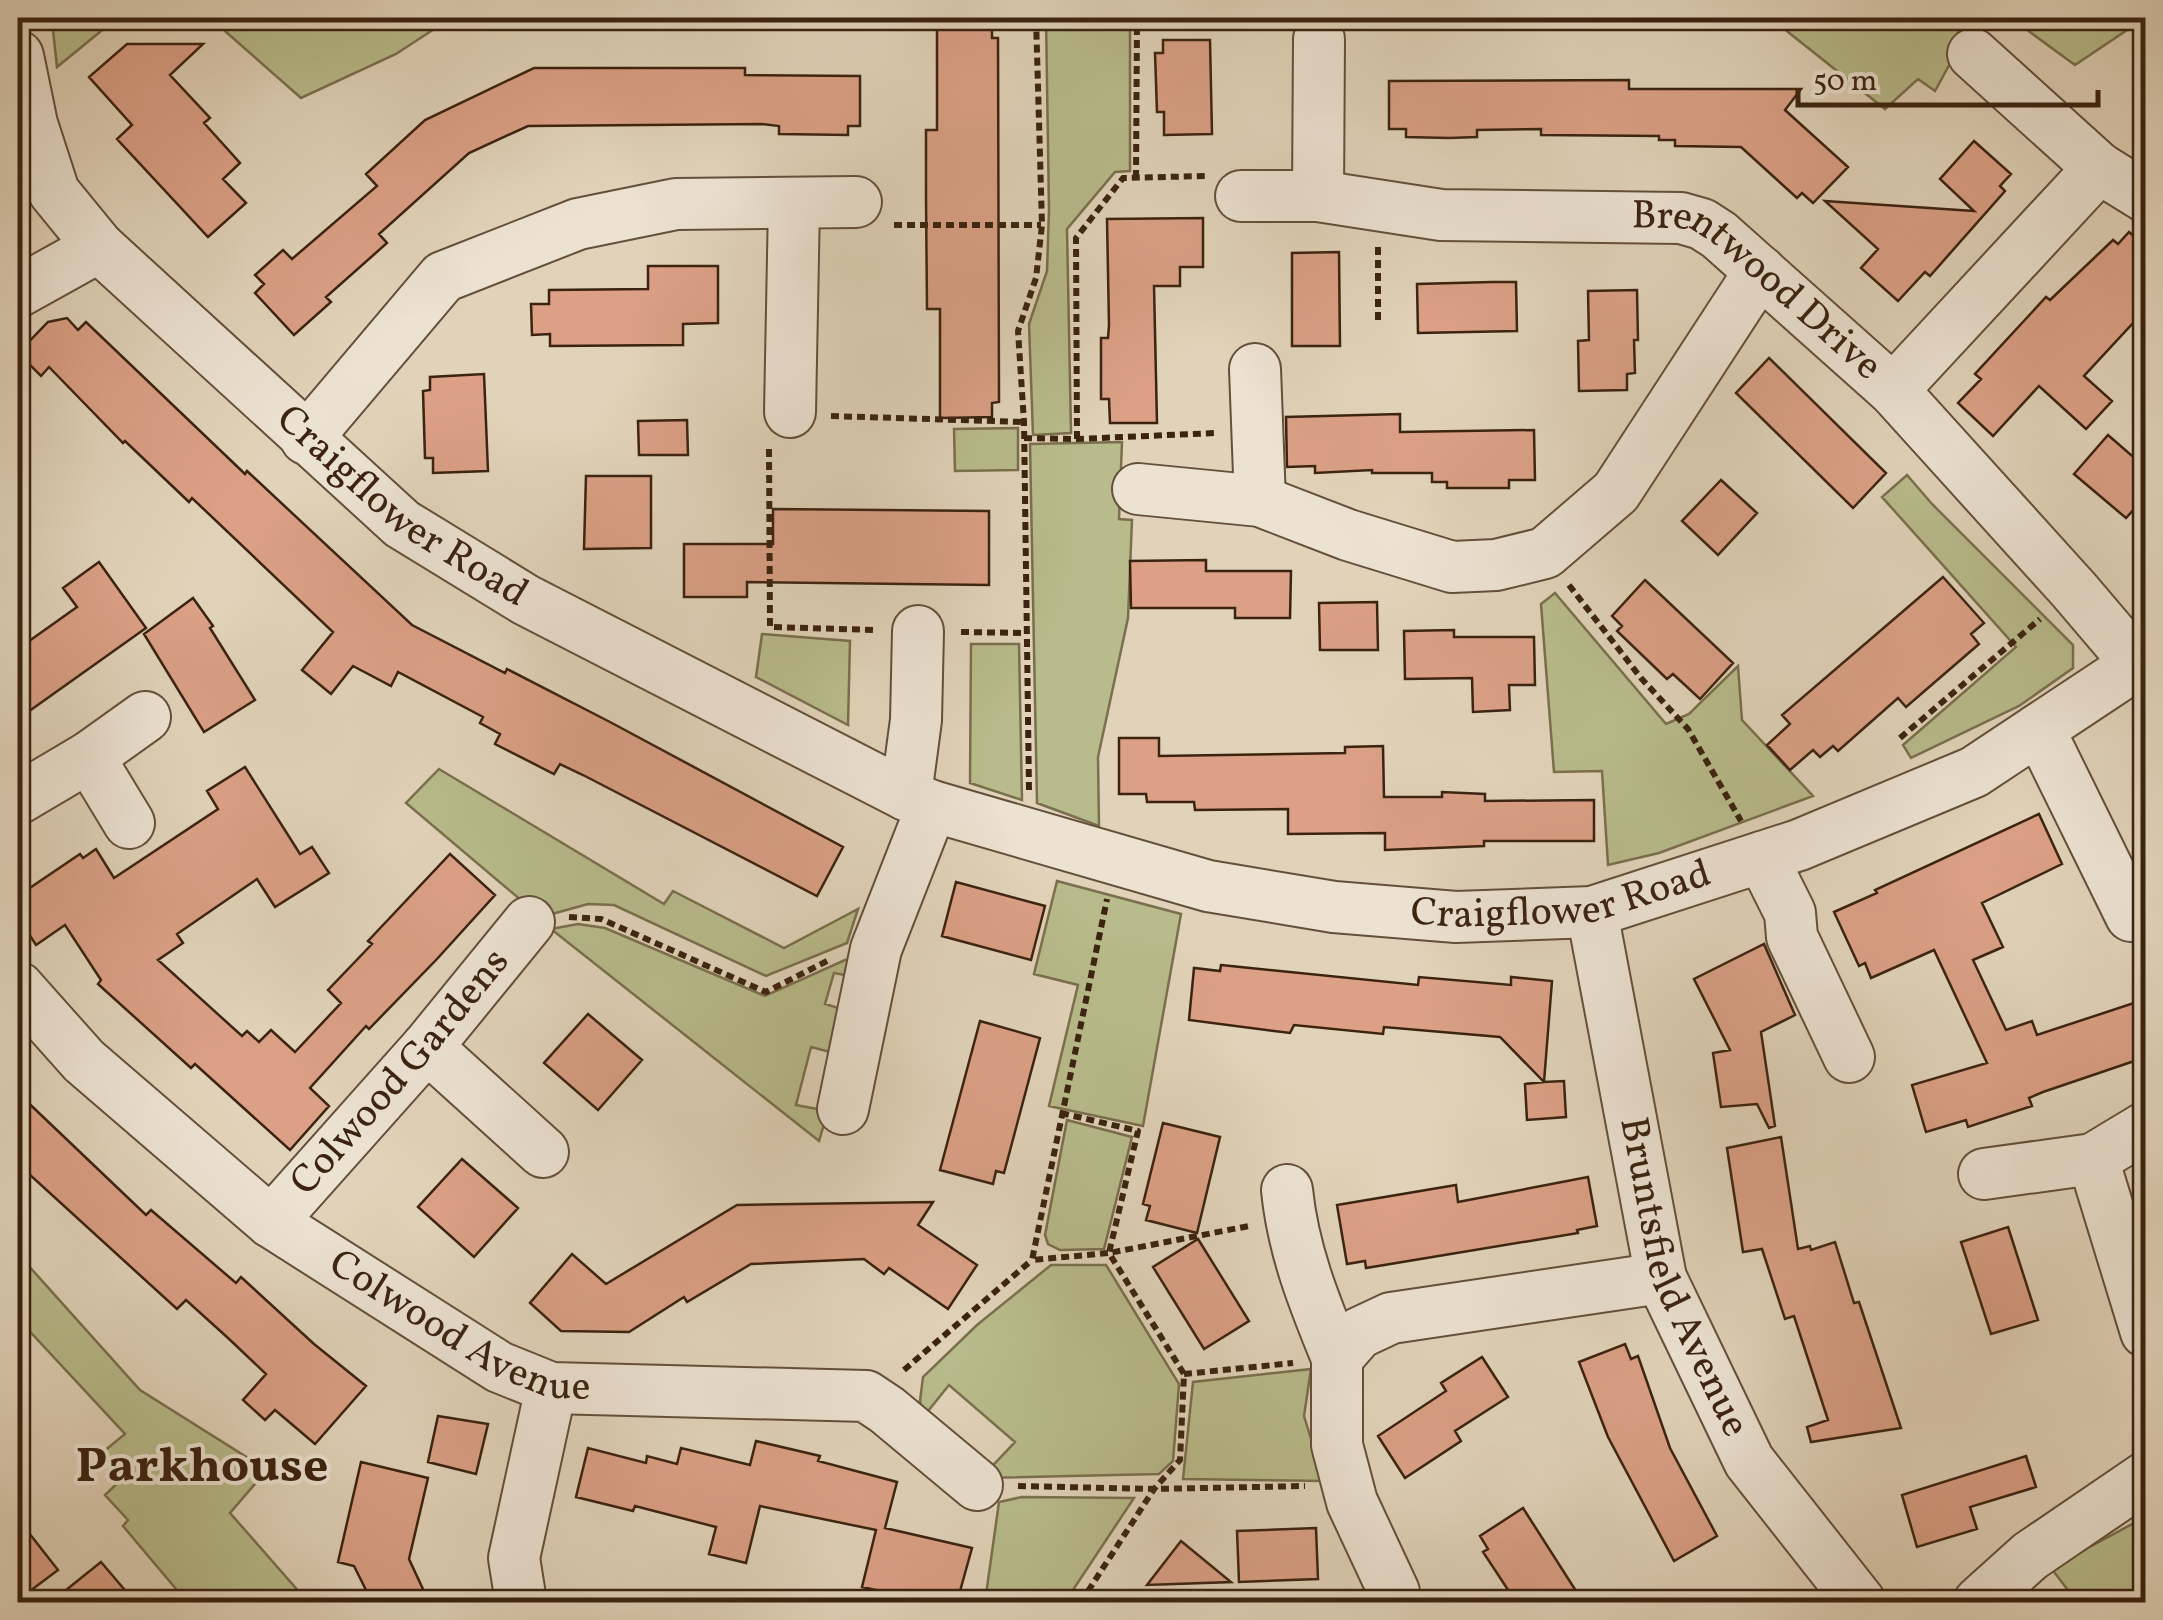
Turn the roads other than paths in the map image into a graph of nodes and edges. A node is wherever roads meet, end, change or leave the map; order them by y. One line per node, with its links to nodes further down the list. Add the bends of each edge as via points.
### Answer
1 (18, 18): 3 (street)
2 (1319, 38): 8 (street)
3 (18, 43)
4 (1973, 54): 6 (street)
5 (18, 56): 12 (street, Craigflower Road, via 54,192)
6 (2099, 168): 9 (street); 16 (street)
7 (1240, 196): 8 (street, Brentwood Drive)
8 (1318, 196): 13 (street, Brentwood Drive, via 1441,215 1682,218 1719,235)
9 (2146, 197)
10 (856, 202): 11 (street)
11 (794, 205): 17 (street); 18 (street, via 676,204 578,224 443,277)
12 (99, 248): 14 (street); 18 (street, Craigflower Road)
13 (1760, 272): 16 (street, Brentwood Drive); 20 (street, via 1616,492 1544,553 1452,567)
14 (18, 292)
15 (1256, 369): 20 (street)
16 (1893, 390): 22 (street, Brentwood Drive)
17 (790, 412)
18 (306, 439): 27 (street, Craigflower Road, via 402,524 526,600)
19 (1138, 489): 20 (street)
20 (1260, 501)
21 (918, 631): 27 (street)
22 (2141, 661): 24 (street, Craigflower Road)
23 (146, 717): 25 (street)
24 (2040, 728): 29 (street, Craigflower Road, via 1974,772); 31 (street)
25 (88, 757): 26 (street); 28 (street)
26 (18, 799)
27 (919, 800): 30 (street, Craigflower Road, via 1208,886 1334,907 1456,917); 36 (street, via 876,950)
28 (130, 822)
29 (1762, 856): 30 (street, Craigflower Road); 35 (street)
30 (1592, 912): 43 (street, Bruntsfield Avenue)
31 (2131, 916)
32 (528, 922): 34 (street, Colwood Gardens)
33 (18, 987): 42 (street, Colwood Avenue, via 84,1061)
34 (427, 1047): 38 (street); 42 (street, Colwood Gardens)
35 (1849, 1058)
36 (844, 1109)
37 (2146, 1128): 39 (street)
38 (543, 1152)
39 (2093, 1158): 40 (street); 44 (street)
40 (1984, 1174)
41 (1288, 1204): 45 (street, via 1304,1278)
42 (270, 1222): 46 (street, Colwood Avenue, via 499,1367)
43 (1661, 1278): 45 (street, via 1391,1318 1358,1333); 51 (street, Bruntsfield Avenue, via 1748,1461)
44 (2146, 1332)
45 (1337, 1358): 50 (street, via 1336,1444)
46 (551, 1388): 48 (street, Colwood Avenue, via 866,1396); 49 (street, via 514,1558)
47 (2146, 1477): 52 (street, via 2030,1556)
48 (977, 1486)
49 (521, 1602)
50 (1394, 1602)
51 (1860, 1602)
52 (1979, 1602)

